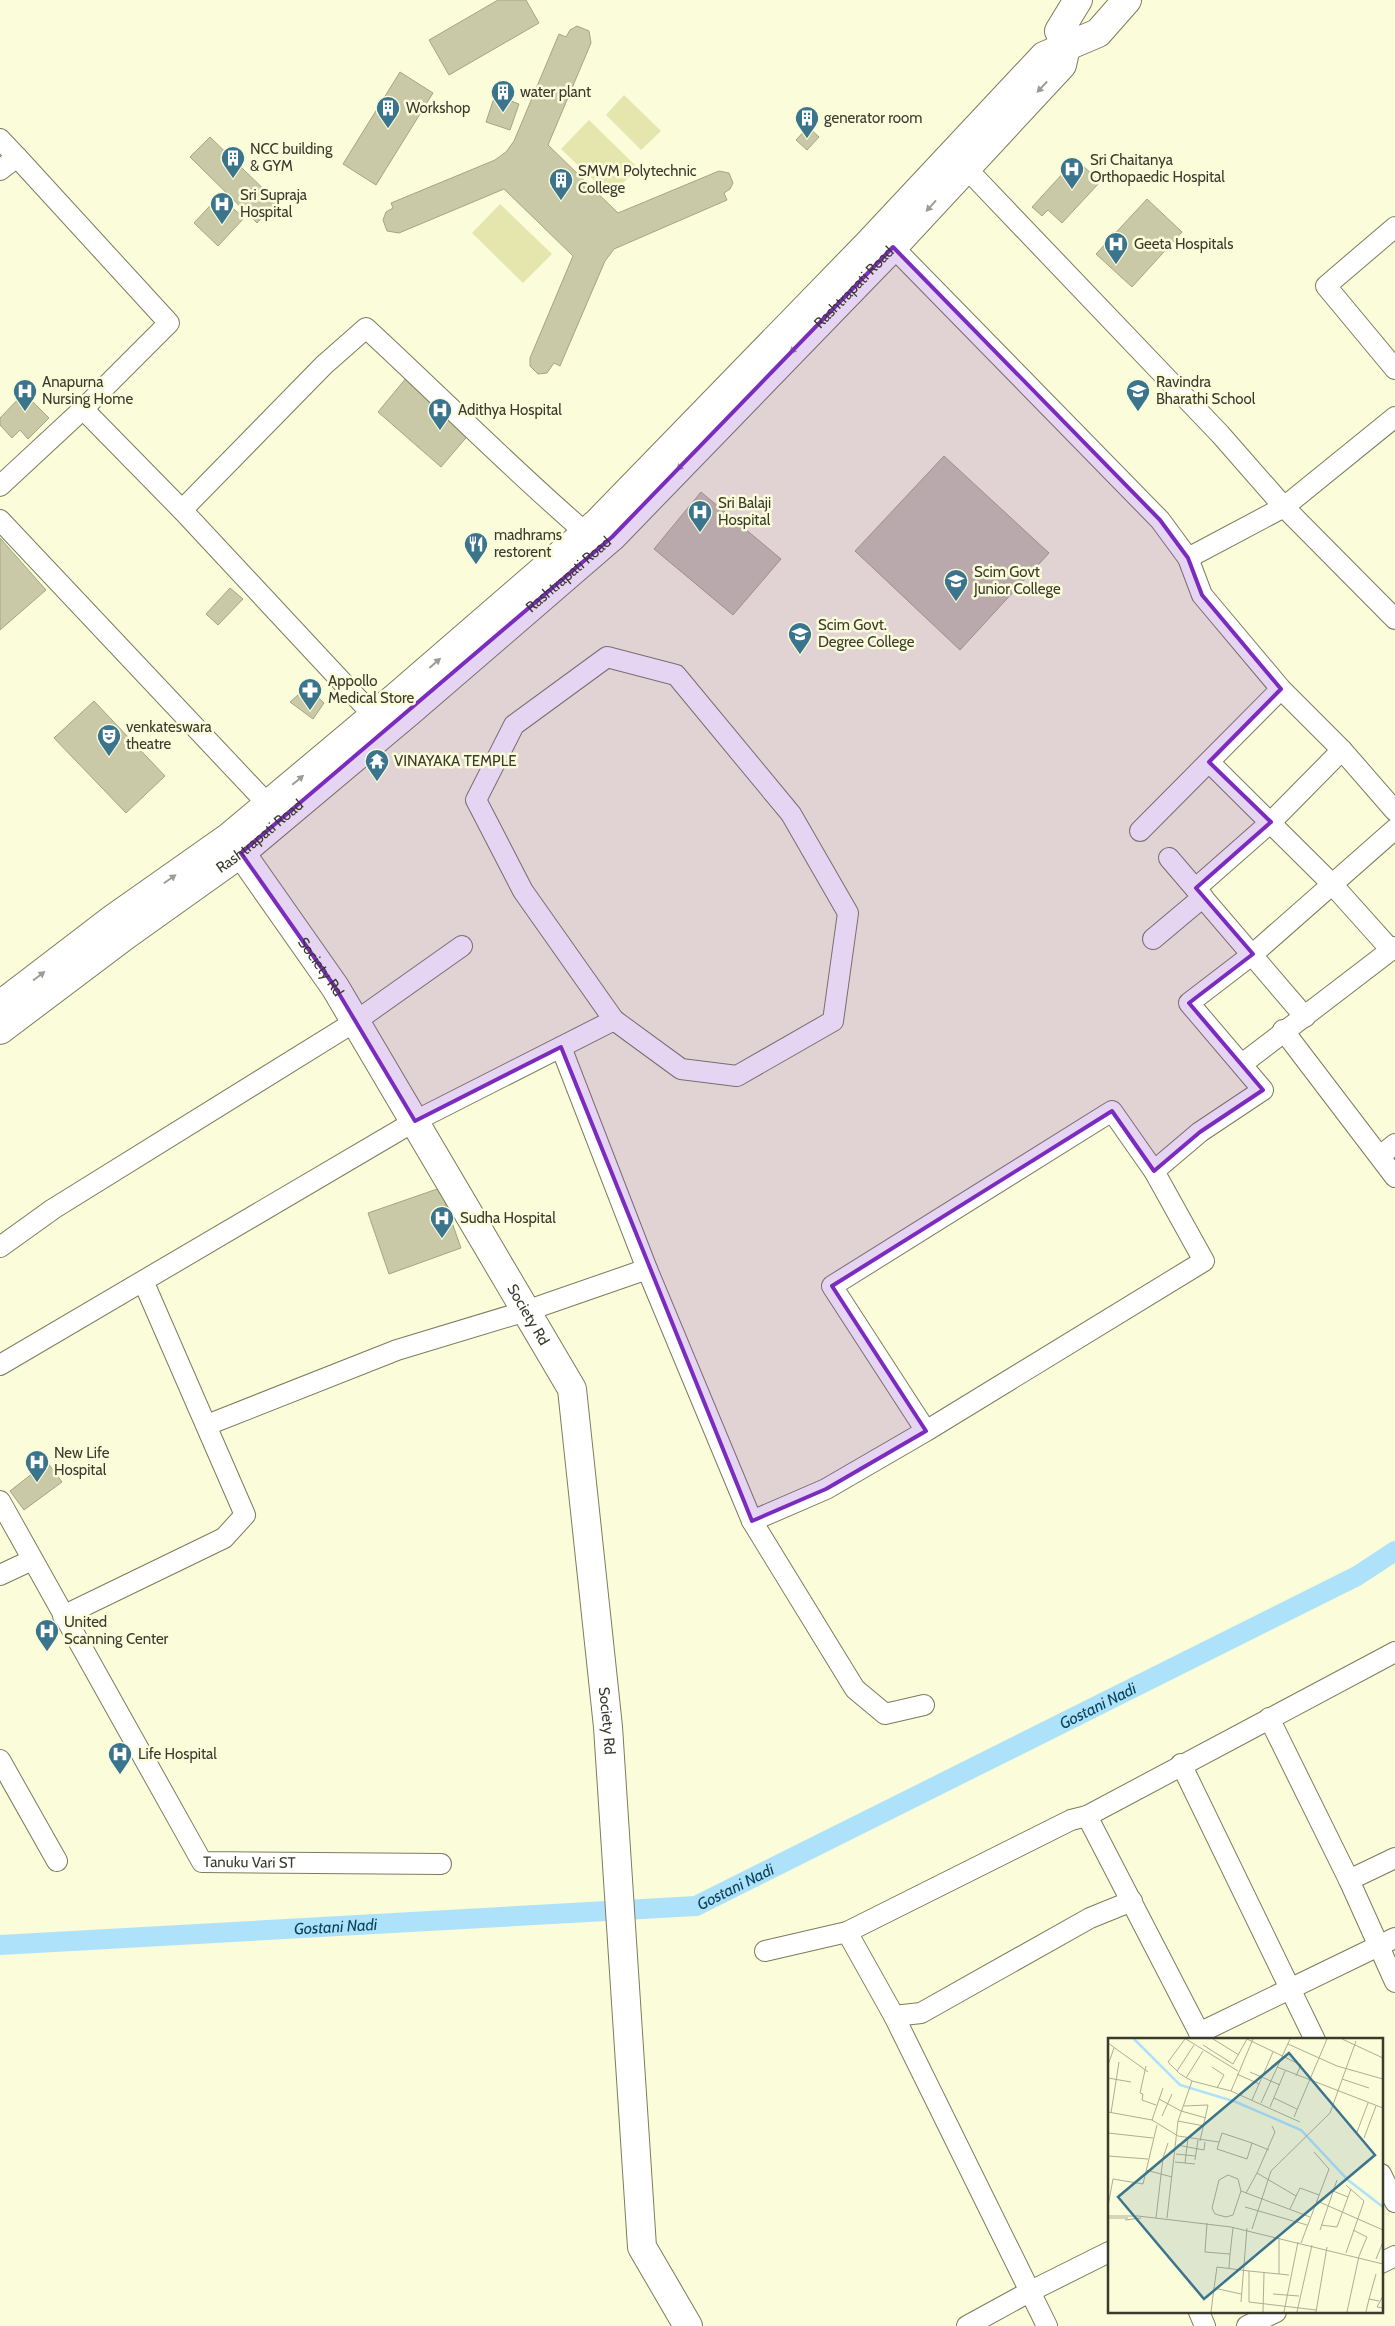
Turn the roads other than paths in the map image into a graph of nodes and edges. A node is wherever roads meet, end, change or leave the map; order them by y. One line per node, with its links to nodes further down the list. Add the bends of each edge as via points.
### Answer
1 (1078, 0): 4 (street, via 1059,31)
2 (1103, 0): 4 (street, Rashtrapati Road)
3 (1127, 0): 4 (street, via 1098,33)
4 (1066, 47): 7 (street, Rashtrapati Road, one-way to 7, via 1062,65); 18 (street, Rashtrapati Road, via 1044,56 869,243)
5 (0, 139): 6 (street)
6 (16, 157): 8 (street); 12 (street, via 169,322)
7 (966, 168): 10 (street, Rashtrapati Road, one-way to 10); 15 (street, via 1220,434)
8 (0, 170)
9 (1395, 227): 11 (street, via 1326,286)
10 (893, 247): 19 (street, via 1160,520); 26 (street, Rashtrapati Road, one-way to 26, via 612,537 409,712)
11 (1395, 369)
12 (83, 409): 14 (street); 16 (street)
13 (1395, 417): 15 (street)
14 (0, 486)
15 (1284, 507): 19 (street); 20 (street)
16 (182, 510): 18 (street, via 324,365 366,328 522,478); 22 (street)
17 (0, 520): 26 (street)
18 (586, 533): 22 (street, Rashtrapati Road, one-way to 18)
19 (1188, 558): 21 (street, via 1202,595)
20 (1395, 619)
21 (1281, 689): 23 (street); 24 (street)
22 (374, 716): 26 (street, Rashtrapati Road, one-way to 22)
23 (1342, 750): 25 (street); 27 (street)
24 (1209, 762): 27 (street); 29 (street)
25 (1395, 811)
26 (275, 812): 30 (street, Rashtrapati Road); 38 (street, Rashtrapati Road, one-way to 26, via 114,918 229,837)
27 (1270, 822): 32 (street); 33 (street)
28 (1395, 829): 32 (street)
29 (1140, 831)
30 (241, 853): 41 (street, Society Rd); 42 (street, Rashtrapati Road)
31 (1168, 858): 33 (street)
32 (1331, 883): 36 (street); 37 (street)
33 (1200, 892): 34 (street); 37 (street)
34 (1153, 939)
35 (462, 946): 41 (street)
36 (1393, 948): 39 (street)
37 (1253, 954): 39 (street); 45 (street, via 1189,1003)
38 (0, 1005)
39 (1305, 1017): 43 (street)
40 (614, 1020): 40 (street, via 682,1068 737,1076 833,1021 848,913 791,814 676,675 607,657 514,725 476,800 523,891); 44 (street)
41 (356, 1021): 46 (street, Society Rd); 50 (street, via 53,1208)
42 (0, 1030)
43 (1283, 1030): 45 (street); 47 (street)
44 (561, 1047): 46 (street); 51 (street)
45 (1242, 1064): 48 (street, via 1263,1090 1200,1132)
46 (415, 1121): 52 (street); 53 (street, Society Rd)
47 (1388, 1150): 49 (street)
48 (1154, 1171): 56 (street, via 1204,1261); 56 (street, via 1112,1111 832,1286)
49 (1395, 1177)
50 (0, 1246)
51 (647, 1269): 53 (street); 58 (street)
52 (144, 1282): 54 (street); 55 (street)
53 (526, 1311): 55 (street, via 397,1350); 89 (street, Society Rd, via 572,1389 608,1727 642,2247)
54 (0, 1365)
55 (207, 1425): 61 (street, via 245,1515 224,1538)
56 (926, 1431): 58 (street, via 826,1488)
57 (0, 1501): 59 (street, Tanuku Vari ST)
58 (752, 1521): 63 (street, via 855,1689 885,1714)
59 (32, 1560): 60 (street); 61 (street, Tanuku Vari ST)
60 (0, 1575)
61 (64, 1616): 70 (street, Tanuku Vari ST, via 202,1862)
62 (1395, 1652): 64 (street)
63 (924, 1705)
64 (1269, 1718): 66 (street); 71 (street)
65 (0, 1760): 69 (street)
66 (1181, 1764): 67 (street); 77 (street)
67 (1087, 1816): 72 (street); 73 (street, via 1071,1820)
68 (1395, 1858): 71 (street)
69 (57, 1861)
70 (441, 1864)
71 (1349, 1880): 74 (street)
72 (1132, 1901): 78 (street, via 1090,1918 921,2014); 79 (street)
73 (847, 1932): 75 (street); 78 (street)
74 (1386, 1942): 76 (street); 77 (street)
75 (765, 1951)
76 (1395, 1982)
77 (1290, 1988): 79 (street); 80 (street)
78 (894, 2016): 86 (street)
79 (1201, 2037)
80 (1314, 2038)
81 (1382, 2176): 82 (street)
82 (1395, 2202)
83 (1108, 2252): 86 (street)
84 (1395, 2256): 85 (street)
85 (1382, 2262)
86 (1029, 2292): 90 (street); 91 (street)
87 (1200, 2314): 92 (street)
88 (1272, 2314): 93 (street)
89 (688, 2326)
90 (967, 2326)
91 (1047, 2326)
92 (1205, 2326)
93 (1247, 2326)

